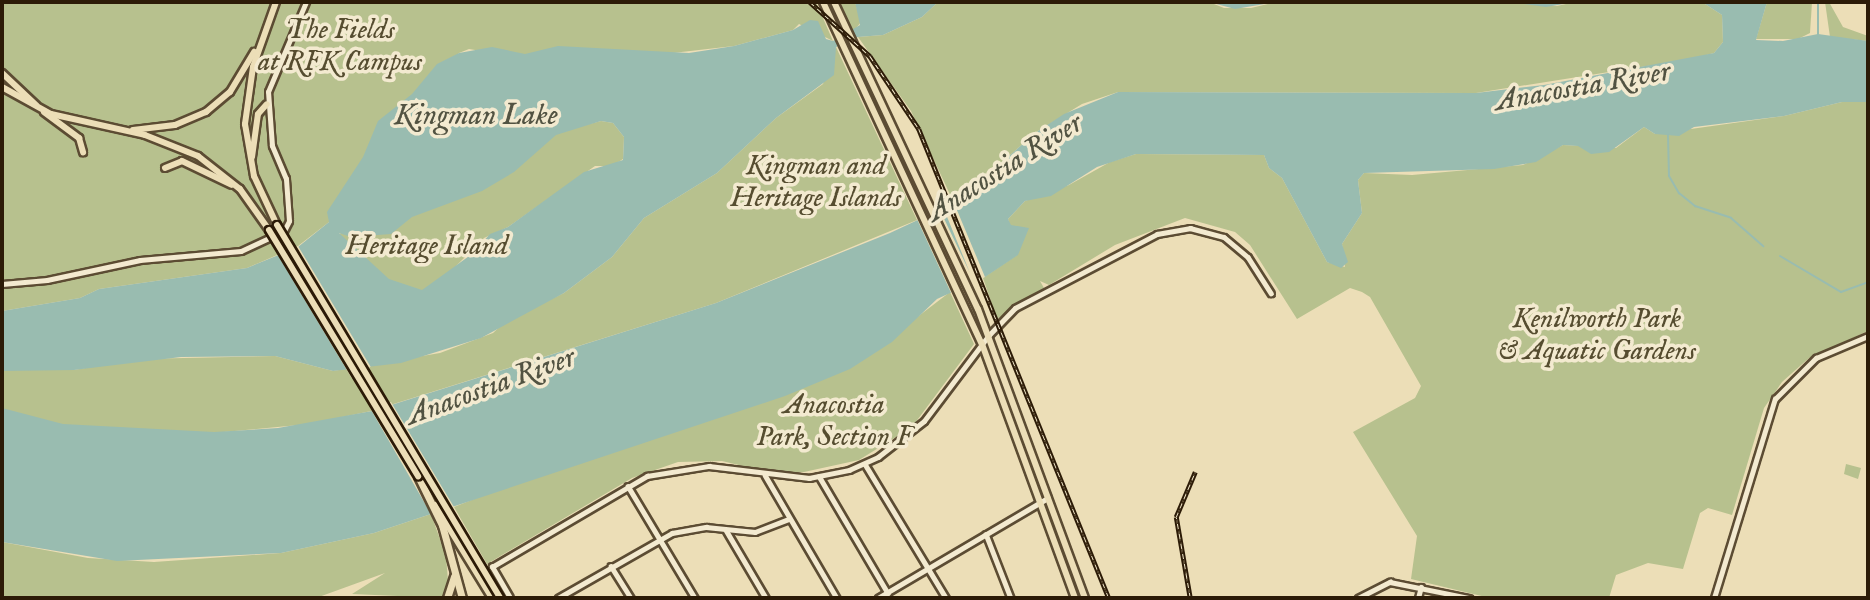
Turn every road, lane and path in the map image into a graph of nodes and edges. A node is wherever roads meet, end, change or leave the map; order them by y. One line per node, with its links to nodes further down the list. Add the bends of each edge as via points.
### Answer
1 (276, 2): 5 (main road)
2 (306, 2): 9 (street)
3 (823, 2): 20 (main road)
4 (834, 2): 18 (main road)
5 (264, 34): 11 (main road, via 237,82 206,112 167,127); 14 (main road, via 246,105 246,143)
6 (2, 73): 8 (main road)
7 (2, 87): 8 (main road)
8 (18, 95): 10 (main road)
9 (267, 104): 14 (main road, via 254,128); 16 (street, via 272,146 286,179 289,222 284,231 241,251 140,260 47,280)
10 (42, 111): 11 (main road); 12 (main road, via 79,138)
11 (121, 130): 15 (main road, via 198,156)
12 (83, 152)
13 (165, 168): 15 (main road, via 182,161 223,180)
14 (254, 176): 41 (main road, bridge, via 277,225)
15 (249, 199): 23 (main road, bridge)
16 (2, 284)
17 (1271, 293): 18 (street, via 1248,257 1231,241 1206,230 1175,229 1154,235 1018,306)
18 (989, 335): 20 (street); 26 (main road)
19 (1868, 336): 56 (street, via 1829,351 1797,375 1768,414)
20 (982, 344): 21 (street, via 918,428); 27 (main road)
21 (865, 464): 24 (street); 34 (street)
22 (765, 475): 24 (street); 25 (street, via 694,467 657,473); 28 (street)
23 (418, 476): 32 (highway, via 442,526); 40 (main road)
24 (819, 476): 36 (street)
25 (628, 486): 31 (street); 42 (street, via 492,567)
26 (1048, 498): 27 (street); 52 (main road)
27 (1040, 502): 30 (street); 51 (main road)
28 (789, 519): 29 (street, via 760,532); 47 (street)
29 (726, 529): 31 (street, via 689,528); 46 (street)
30 (986, 534): 34 (street); 50 (street)
31 (659, 538): 33 (street); 45 (street)
32 (453, 565): 38 (highway); 39 (highway)
33 (611, 566): 37 (street); 44 (street)
34 (928, 569): 36 (street); 49 (street)
35 (1421, 587): 53 (street, via 1394,582); 54 (street); 55 (street)
36 (888, 593): 48 (street)
37 (567, 596): 43 (street)
38 (447, 598)
39 (462, 598)
40 (492, 598)
41 (500, 598)
42 (510, 598)
43 (558, 598)
44 (631, 598)
45 (695, 598)
46 (766, 598)
47 (836, 598)
48 (878, 598)
49 (946, 598)
50 (1011, 598)
51 (1076, 598)
52 (1085, 598)
53 (1358, 598)
54 (1418, 598)
55 (1469, 598)
56 (1714, 598)

